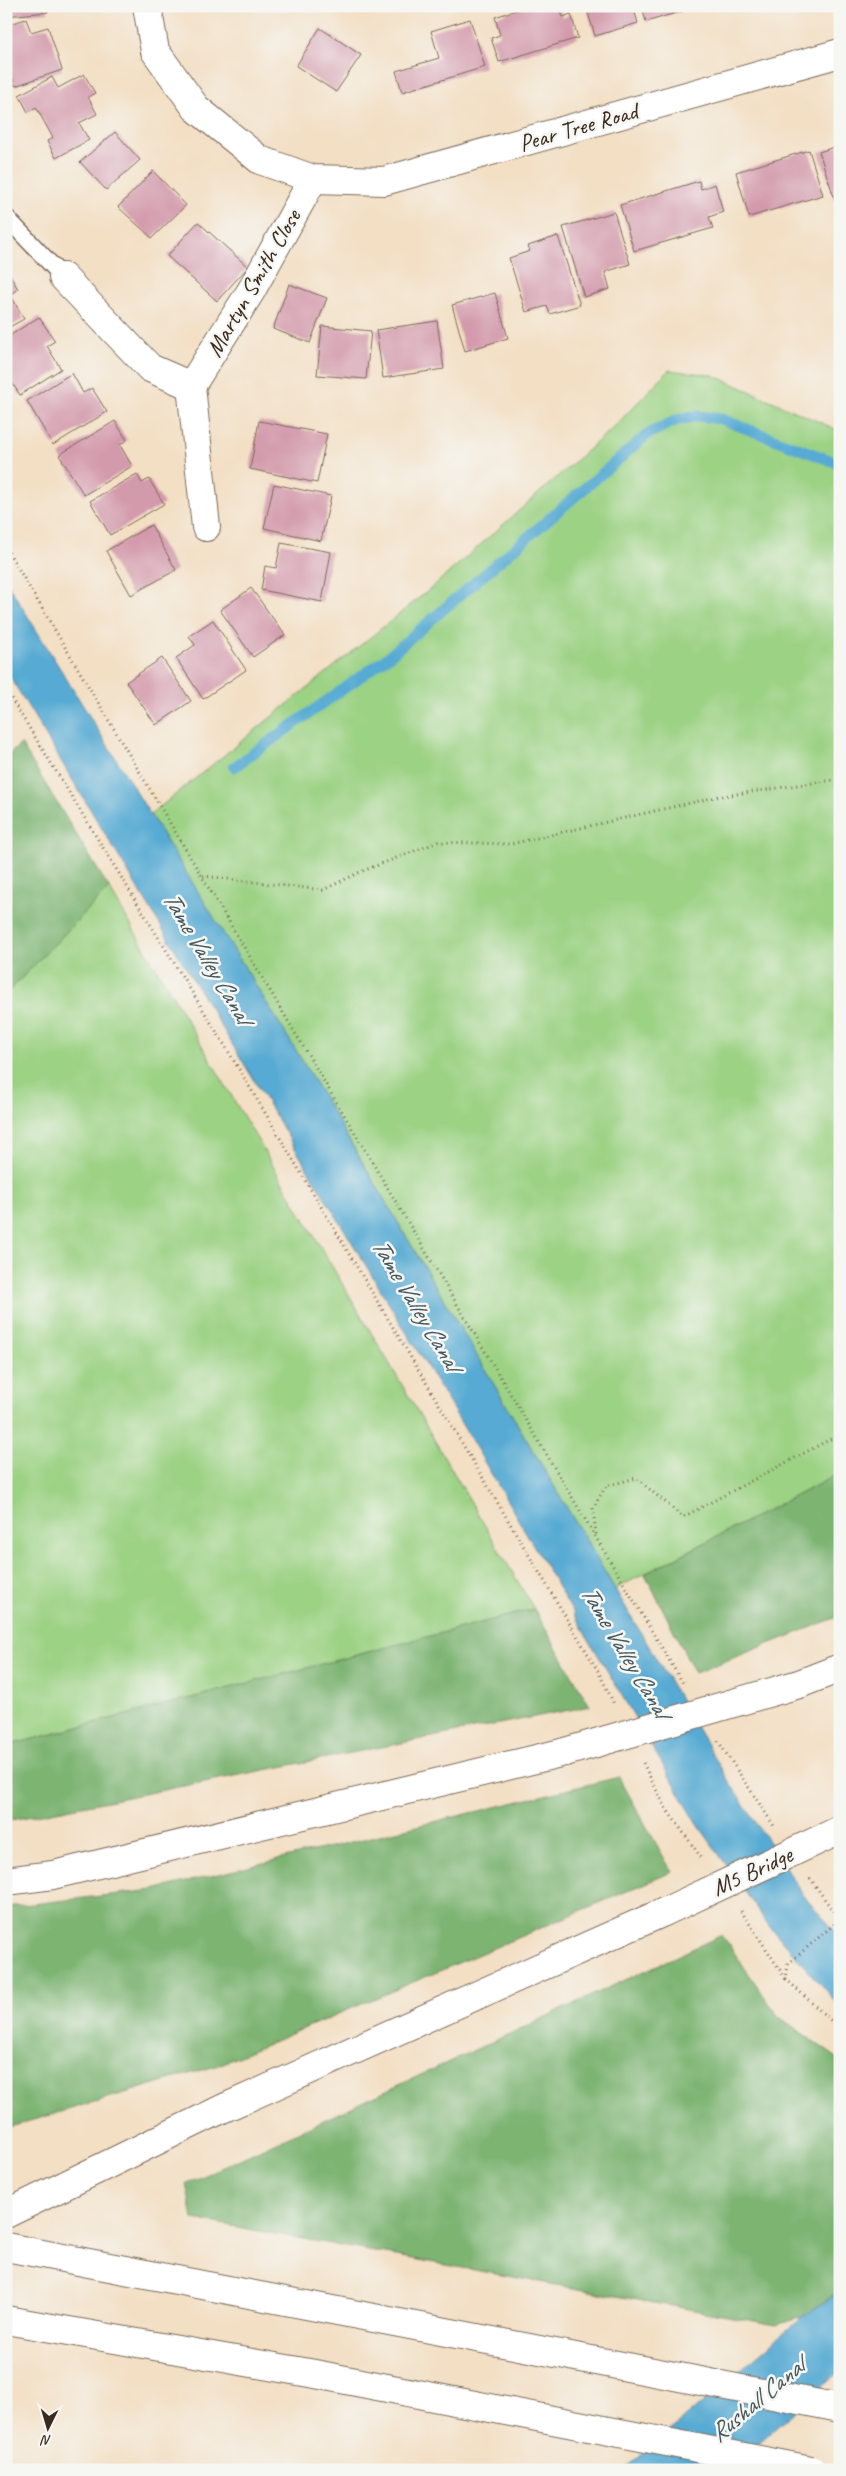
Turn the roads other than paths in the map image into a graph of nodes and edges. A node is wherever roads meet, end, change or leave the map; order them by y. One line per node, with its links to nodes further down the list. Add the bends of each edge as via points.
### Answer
1 (147, 6): 3 (main road, Pear Tree Road, via 155,51 196,108 260,160)
2 (840, 53): 3 (main road, Pear Tree Road, via 384,181)
3 (313, 179): 6 (main road, Martyn Smith Close, via 251,291)
4 (6, 217): 5 (lane)
5 (63, 277): 6 (main road, via 150,368)
6 (191, 386): 7 (main road)
7 (206, 527)
8 (840, 1668): 10 (main road, bridge, via 799,1684 565,1752 53,1876)
9 (840, 1830): 11 (main road, M5 Bridge, bridge, via 224,2108)
10 (6, 1881)
11 (6, 2214)
12 (6, 2248): 14 (main road, bridge)
13 (6, 2320): 15 (main road, bridge, via 315,2374)
14 (840, 2408)
15 (811, 2470)

